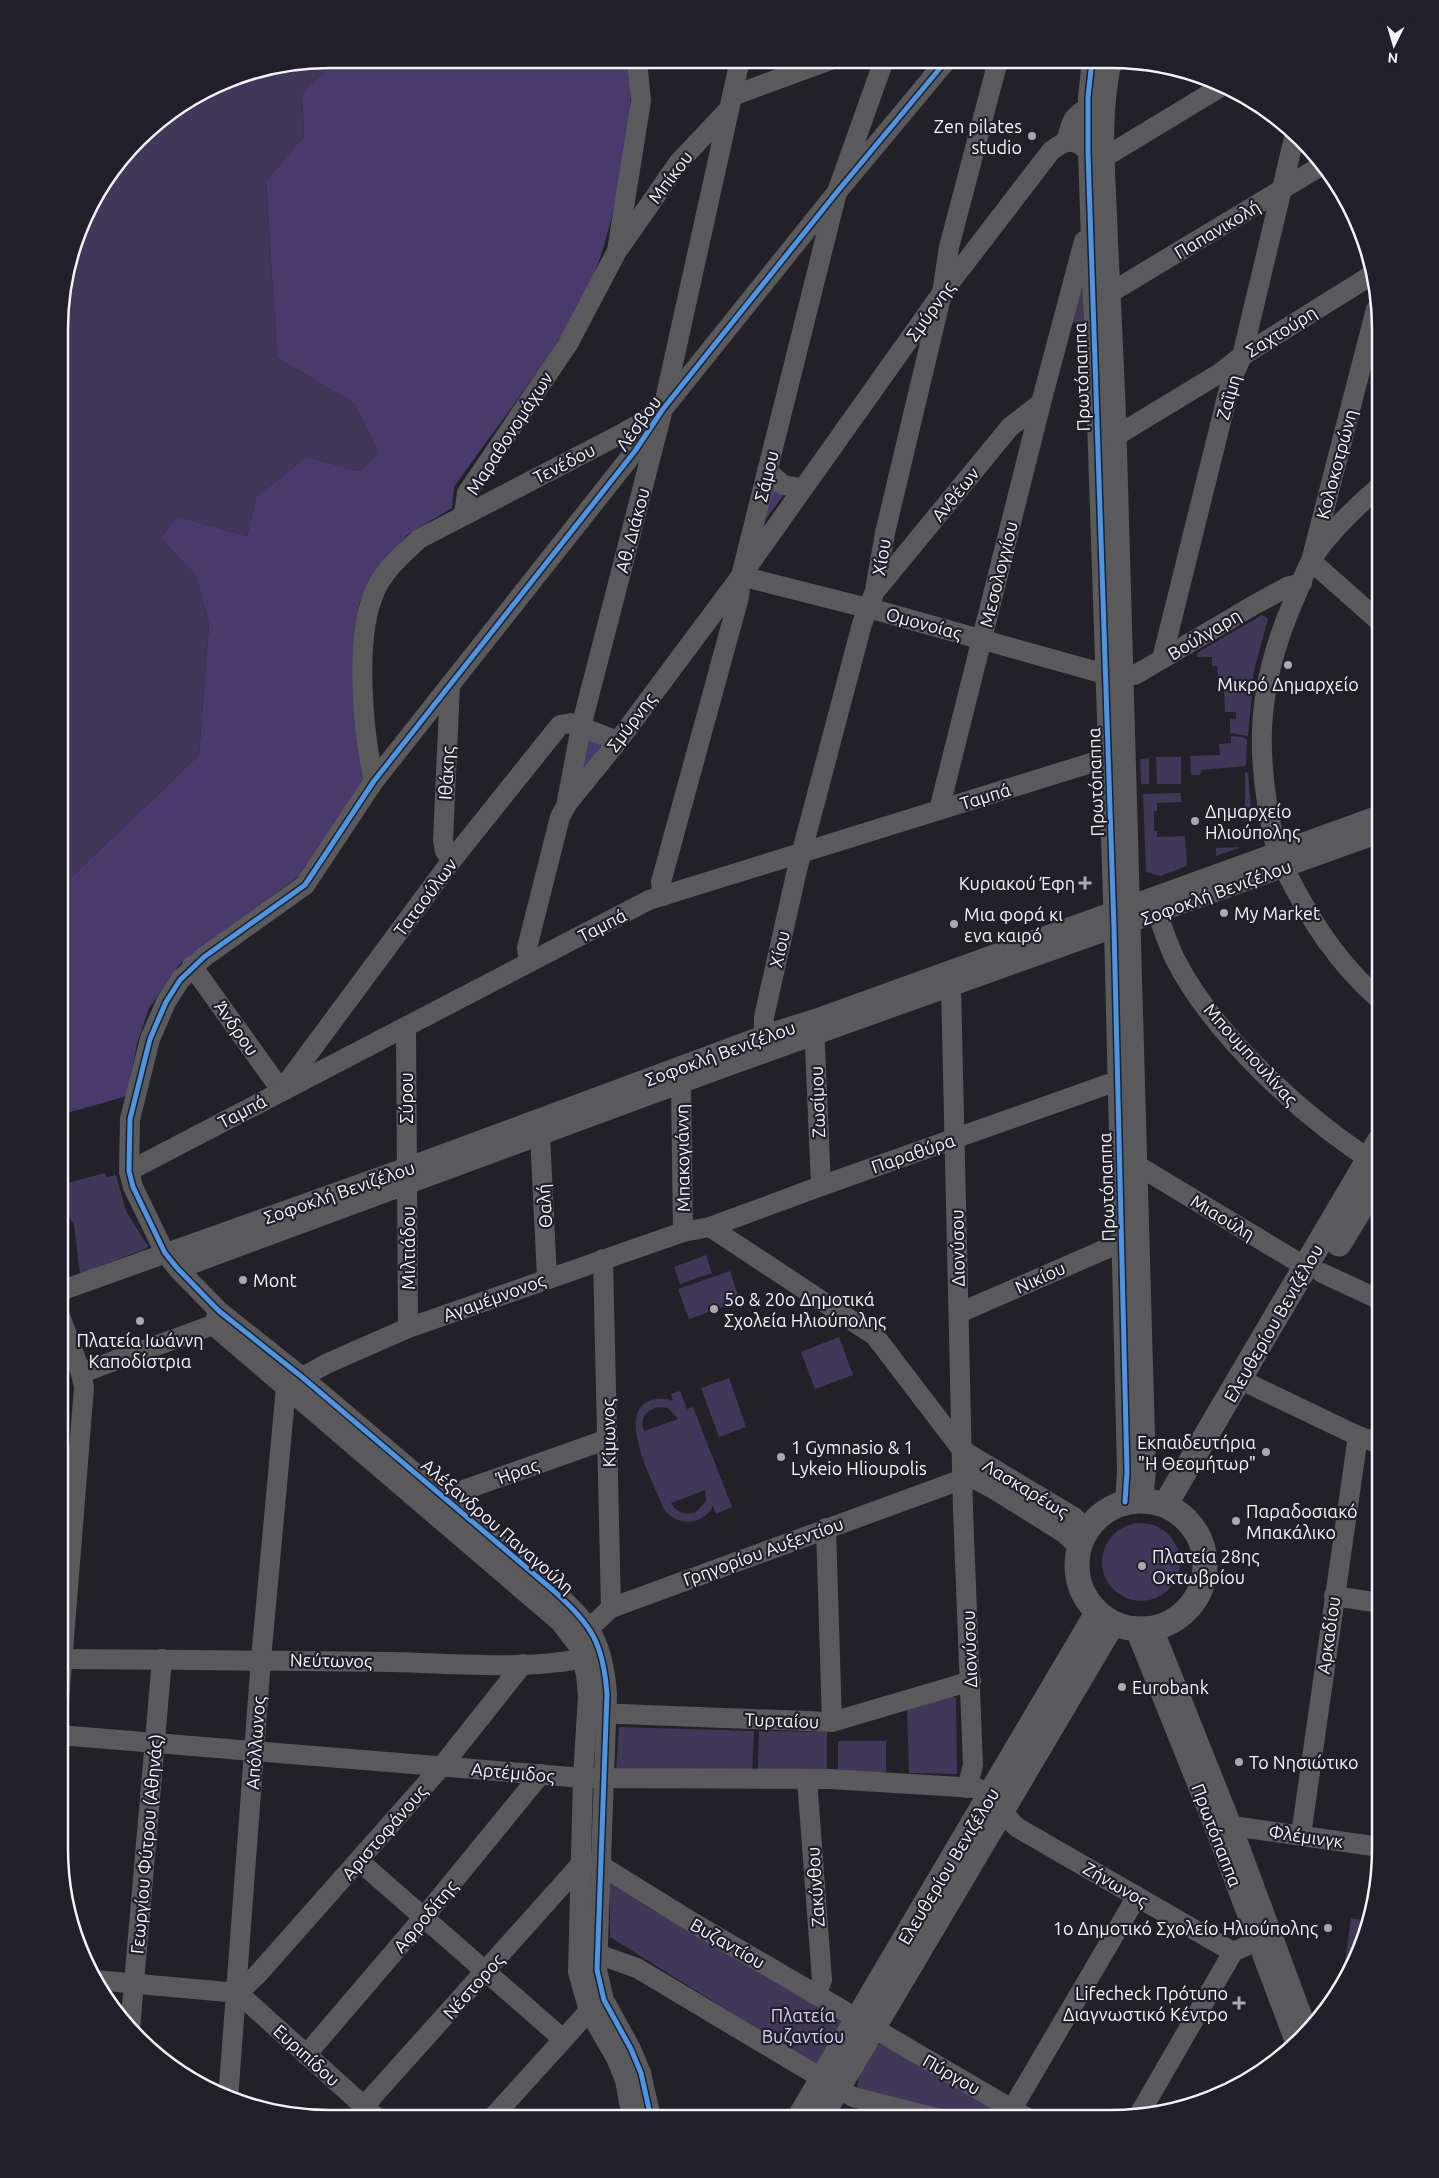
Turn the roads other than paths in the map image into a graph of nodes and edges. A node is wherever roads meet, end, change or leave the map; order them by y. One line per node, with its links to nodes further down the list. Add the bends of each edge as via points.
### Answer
1 (638, 67): 19 (street, Μαραθονομάχων, via 641,101)
2 (738, 67): 10 (street, Αθ. Διάκου)
3 (814, 67): 10 (street, Μπίκου)
4 (882, 67): 17 (street, Σάμου)
5 (940, 67): 17 (street, Λέσβου)
6 (996, 67): 21 (street, Χίου, via 951,242)
7 (1091, 67): 11 (street, Πρωτόπαππα)
8 (1111, 67): 14 (street, Πρωτόπαππα)
9 (1216, 89): 14 (street)
10 (730, 103): 19 (street, Μπίκου, via 679,162); 28 (street, Αθ. Διάκου)
11 (1087, 108): 12 (street, via 1073,118); 14 (street, Πρωτόπαππα)
12 (1066, 141): 14 (street, via 1071,140); 21 (street, Σμύρνης, via 1051,151)
13 (1293, 142): 16 (street, Ζαΐμη)
14 (1097, 155): 18 (street, Πρωτόπαππα); 22 (street, Πρωτόπαππα)
15 (1317, 168): 16 (street, Παπανικολή)
16 (1282, 189): 22 (street, Παπανικολή); 26 (street, Ζαΐμη)
17 (837, 192): 28 (street, Λέσβου); 30 (street, Σάμου)
18 (1090, 218): 24 (street, Πρωτόπαππα); 25 (street, Μεσολογγίου)
19 (617, 250): 35 (street, Μαραθονομάχων, via 568,344 466,493)
20 (1366, 278): 26 (street, Σαχτούρη)
21 (942, 293): 31 (street, Σμύρνης); 39 (street, Χίου)
22 (1110, 293): 29 (street, Πρωτόπαππα)
23 (1372, 325): 33 (street, Κολοκοτρώνη)
24 (1094, 339): 25 (street, via 1076,328 1068,330); 45 (street, Πρωτόπαππα)
25 (1059, 340): 27 (street, Μεσολογγίου)
26 (1242, 356): 29 (street, Σαχτούρη); 44 (street, Ζαΐμη, via 1231,381)
27 (1041, 403): 39 (street, Ανθέων, via 1010,426); 42 (street, Μεσολογγίου)
28 (663, 409): 35 (street, Τενέδου, via 623,433); 46 (street, Λέσβου, via 635,451); 47 (street, Αθ. Διάκου)
29 (1116, 436): 45 (street, Πρωτόπαππα)
30 (767, 471): 31 (street, via 783,485); 37 (street, Σάμου)
31 (801, 488): 37 (street, Σμύρνης)
32 (1372, 493): 34 (street)
33 (1327, 497): 34 (street); 36 (street, Κολοκοτρώνη)
34 (1352, 511): 36 (street)
35 (464, 514): 50 (street, Μαραθονομάχων, via 419,539 393,564 375,591 366,617 363,668 369,757)
36 (1311, 561): 38 (street); 40 (street)
37 (741, 576): 39 (street, Ομονοίας); 41 (street, Σμύρνης); 43 (street, Σάμου, via 739,598)
38 (1302, 583): 44 (street, Βούλγαρη, via 1287,587); 57 (street, via 1282,628 1268,676 1263,712 1262,764 1266,808)
39 (872, 600): 42 (street, Ομονοίας); 55 (street, Χίου, via 862,624)
40 (1372, 615)
41 (694, 636): 43 (street, via 715,641); 48 (street, Σμύρνης)
42 (982, 639): 45 (street, Ομονοίας); 52 (street, Μεσολογγίου)
43 (724, 649): 58 (street, Σάμου, via 661,882)
44 (1162, 659): 45 (street, Βούλγαρη, via 1135,675)
45 (1114, 675): 49 (street, Πρωτόπαππα); 60 (street, Πρωτόπαππα)
46 (450, 684): 50 (street, Λέσβου); 56 (street, Ιθάκης, via 443,840 445,851)
47 (581, 727): 48 (street); 51 (street, Αθ. Διάκου); 56 (street, Ταταούλων, via 571,723 560,725)
48 (618, 742): 51 (street, Σμύρνης)
49 (1107, 758): 52 (street, Ταμπά); 60 (street, Πρωτόπαππα)
50 (374, 781): 62 (street, Λέσβου, via 305,885)
51 (566, 806): 61 (street, Αθ. Διάκου, via 560,817 528,943)
52 (940, 810): 55 (street, Ταμπά)
53 (1372, 819): 57 (street, Σοφοκλή Βενιζέλου)
54 (1372, 835): 57 (street, Σοφοκλή Βενιζέλου)
55 (802, 853): 58 (street, Ταμπά); 67 (street, Χίου, via 764,1017)
56 (452, 860): 70 (street, Ταταούλων)
57 (1281, 860): 59 (street, Σοφοκλή Βενιζέλου); 60 (street, Σοφοκλή Βενιζέλου); 64 (street, via 1315,926 1341,960)
58 (664, 896): 61 (street, Ταμπά, via 649,900)
59 (1157, 913): 60 (street, Σοφοκλή Βενιζέλου); 73 (street, Μπουμπουλίνας, via 1175,959 1225,1030 1291,1100 1324,1129)
60 (1122, 917): 63 (street, Σοφοκλή Βενιζέλου); 65 (street, Σοφοκλή Βενιζέλου); 68 (street, Πρωτόπαππα); 74 (street, Πρωτόπαππα)
61 (529, 962): 66 (street, Ταμπά)
62 (192, 966): 70 (street, Άνδρου); 76 (street, Αλέξανδρου Παναγούλη, via 166,1002 150,1039 130,1119)
63 (951, 986): 65 (street, Σοφοκλή Βενιζέλου); 72 (street, Διονύσου)
64 (1372, 992)
65 (815, 1027): 67 (street, Σοφοκλή Βενιζέλου); 78 (street, Ζωσίμου)
66 (406, 1028): 70 (street, Ταμπά); 77 (street, Σύρου)
67 (767, 1043): 69 (street, Σοφοκλή Βενιζέλου); 77 (street, Σοφοκλή Βενιζέλου)
68 (1117, 1081): 72 (street, Παραθύρα); 81 (street, Πρωτόπαππα)
69 (680, 1083): 71 (street, Σοφοκλή Βενιζέλου); 80 (street, Μπακογιάννη)
70 (281, 1090): 76 (street, Ταμπά)
71 (540, 1134): 77 (street, Σοφοκλή Βενιζέλου); 86 (street, Θαλή)
72 (955, 1138): 78 (street, Παραθύρα); 89 (street, Διονύσου)
73 (1372, 1157)
74 (1140, 1167): 85 (street, Μιαούλη); 103 (street, Πρωτόπαππα, via 1146,1471)
75 (1372, 1169): 85 (main road, Ελευθερίου Βενιζέλου)
76 (129, 1171): 82 (street, Αλέξανδρου Παναγούλη, via 132,1187)
77 (406, 1175): 82 (street, Σοφοκλή Βενιζέλου); 84 (street, Σοφοκλή Βενιζέλου); 91 (street, Μιλτιάδου)
78 (820, 1186): 79 (street, Παραθύρα)
79 (710, 1227): 80 (street, Αγαμέμνονος); 99 (street, via 875,1336)
80 (683, 1232): 83 (street, Αγαμέμνονος)
81 (1122, 1242): 89 (street, Νικίου); 103 (street, Πρωτόπαππα, via 1127,1472)
82 (165, 1253): 84 (street, Αλέξανδρου Παναγούλη); 87 (street, Σοφοκλή Βενιζέλου)
83 (603, 1259): 86 (street, Αγαμέμνονος); 97 (street, Κίμωνος)
84 (178, 1269): 90 (street, Αλέξανδρου Παναγούλη)
85 (1314, 1270): 88 (street, Μιαούλη); 95 (main road, Ελευθερίου Βενιζέλου)
86 (547, 1278): 91 (street, Αγαμέμνονος)
87 (67, 1291)
88 (1372, 1296)
89 (959, 1313): 99 (street, Διονύσου)
90 (216, 1318): 93 (street); 94 (street, Αλέξανδρου Παναγούλη)
91 (408, 1328): 94 (street, Αγαμέμνονος)
92 (67, 1334): 93 (street)
93 (82, 1374): 107 (street, via 84,1387)
94 (294, 1382): 102 (street, Αλέξανδρου Παναγούλη); 116 (street, Απόλλωνος)
95 (1247, 1383): 96 (street); 103 (main road, Ελευθερίου Βενιζέλου)
96 (1358, 1436): 98 (street); 108 (street, Αρκαδίου)
97 (608, 1439): 102 (street, Ήρας); 110 (street, Κίμωνος)
98 (1372, 1441)
99 (962, 1450): 100 (street, Διονύσου); 106 (street, Λασκαρέως, via 1074,1517)
100 (963, 1479): 101 (street, Λασκαρέως, via 971,1477); 104 (street, Διονύσου); 105 (street, Γρηγορίου Αυξεντίου)
101 (997, 1491): 104 (street); 106 (street, Λασκαρέως, via 1064,1532)
102 (438, 1504): 112 (street, Αλέξανδρου Παναγούλη, via 560,1622)
103 (1153, 1505): 106 (main road, via 1110,1508 1097,1518); 111 (main road, via 1193,1527 1202,1544 1206,1562 1204,1580 1186,1612 1171,1622)
104 (964, 1510): 118 (street, Διονύσου)
105 (826, 1528): 110 (street, Γρηγορίου Αυξεντίου); 120 (street)
106 (1082, 1538): 111 (main road, via 1076,1565 1078,1583 1086,1599)
107 (67, 1588)
108 (1334, 1596): 109 (street); 130 (street, Αρκαδίου)
109 (1372, 1602)
110 (611, 1608): 112 (street, Γρηγορίου Αυξεντίου)
111 (1125, 1624): 128 (main road, Ελευθερίου Βενιζέλου); 129 (street, Πρωτόπαππα); 136 (street, Πρωτόπαππα)
112 (580, 1631): 113 (street, Αλέξανδρου Παναγούλη)
113 (592, 1656): 117 (street, Νεύτωνος, via 567,1663); 119 (street, Αλέξανδρου Παναγούλη, via 586,1675)
114 (67, 1659): 115 (street, Νεύτωνος)
115 (162, 1659): 116 (street, Νεύτωνος); 122 (street, Γεωργίου Φύτρου (Αθηνάς))
116 (261, 1659): 117 (street, Νεύτωνος); 123 (street, Απόλλωνος)
117 (523, 1664): 124 (street, Αριστοφάνους)
118 (971, 1681): 120 (street, Τυρταίου); 128 (street, Διονύσου, via 972,1765)
119 (597, 1713): 120 (street, Τυρταίου); 126 (street, Αλέξανδρου Παναγούλη)
120 (832, 1722)
121 (67, 1736): 122 (street, Αρτέμιδος)
122 (155, 1743): 123 (street, Αρτέμιδος); 141 (street, Γεωργίου Φύτρου (Αθηνάς))
123 (254, 1751): 124 (street, Αρτέμιδος); 142 (street, Απόλλωνος)
124 (442, 1766): 125 (street, Αρτέμιδος); 132 (street, Αριστοφάνους)
125 (541, 1774): 126 (street, Αρτέμιδος); 135 (street, Αφροδίτης)
126 (593, 1778): 127 (street, Αρτέμιδος); 133 (street, Αλέξανδρου Παναγούλη)
127 (807, 1779): 128 (street, Αρτέμιδος, via 954,1785); 143 (street, Ζακύνθου, via 822,1980)
128 (986, 1799): 134 (street, Ζήνωνος, via 1018,1828); 146 (main road, Ελευθερίου Βενιζέλου)
129 (1232, 1826): 130 (street, Φλέμινγκ); 136 (street, Πρωτόπαππα)
130 (1301, 1835): 131 (street, Φλέμινγκ)
131 (1372, 1846)
132 (358, 1860): 135 (street); 142 (street, Αριστοφάνους)
133 (590, 1864): 138 (street, Αλέξανδρου Παναγούλη); 139 (street, Νέστορος); 143 (street, Βυζαντίου); 144 (street, Αλέξανδρου Παναγούλη, via 578,1972)
134 (1137, 1896): 137 (street, Ζήνωνος); 154 (street)
135 (424, 1917): 139 (street); 150 (street, Αφροδίτης)
136 (1265, 1937): 137 (street); 147 (street, Πρωτόπαππα); 148 (street, Πρωτόπαππα)
137 (1233, 1952): 153 (street)
138 (597, 1954): 151 (street, via 637,1968); 159 (street, Αλέξανδρου Παναγούλη, via 604,2000 631,2049)
139 (487, 1972): 149 (street); 156 (street, Νέστορος)
140 (102, 1981): 141 (street)
141 (134, 1984): 142 (street); 145 (street, Γεωργίου Φύτρου (Αθηνάς))
142 (238, 1993): 150 (street, Ευριπίδου); 152 (street, Απόλλωνος)
143 (816, 1995): 146 (street, Βυζαντίου)
144 (589, 2011): 149 (street); 158 (street, Αλέξανδρου Παναγούλη, via 616,2058 625,2080)
145 (131, 2020)
146 (866, 2024): 151 (main road, Ελευθερίου Βενιζέλου); 154 (street, Πύργου)
147 (1305, 2024)
148 (1293, 2036)
149 (562, 2039): 157 (street)
150 (306, 2055): 155 (street, Ευριπίδου)
151 (830, 2084): 160 (main road, Ελευθερίου Βενιζέλου); 161 (main road, Ελευθερίου Βενιζέλου); 162 (street, via 853,2097)
152 (229, 2091)
153 (1143, 2108)
154 (1012, 2109)
155 (368, 2110)
156 (372, 2110)
157 (499, 2110)
158 (631, 2110)
159 (650, 2110)
160 (806, 2110)
161 (822, 2110)
162 (904, 2110)

